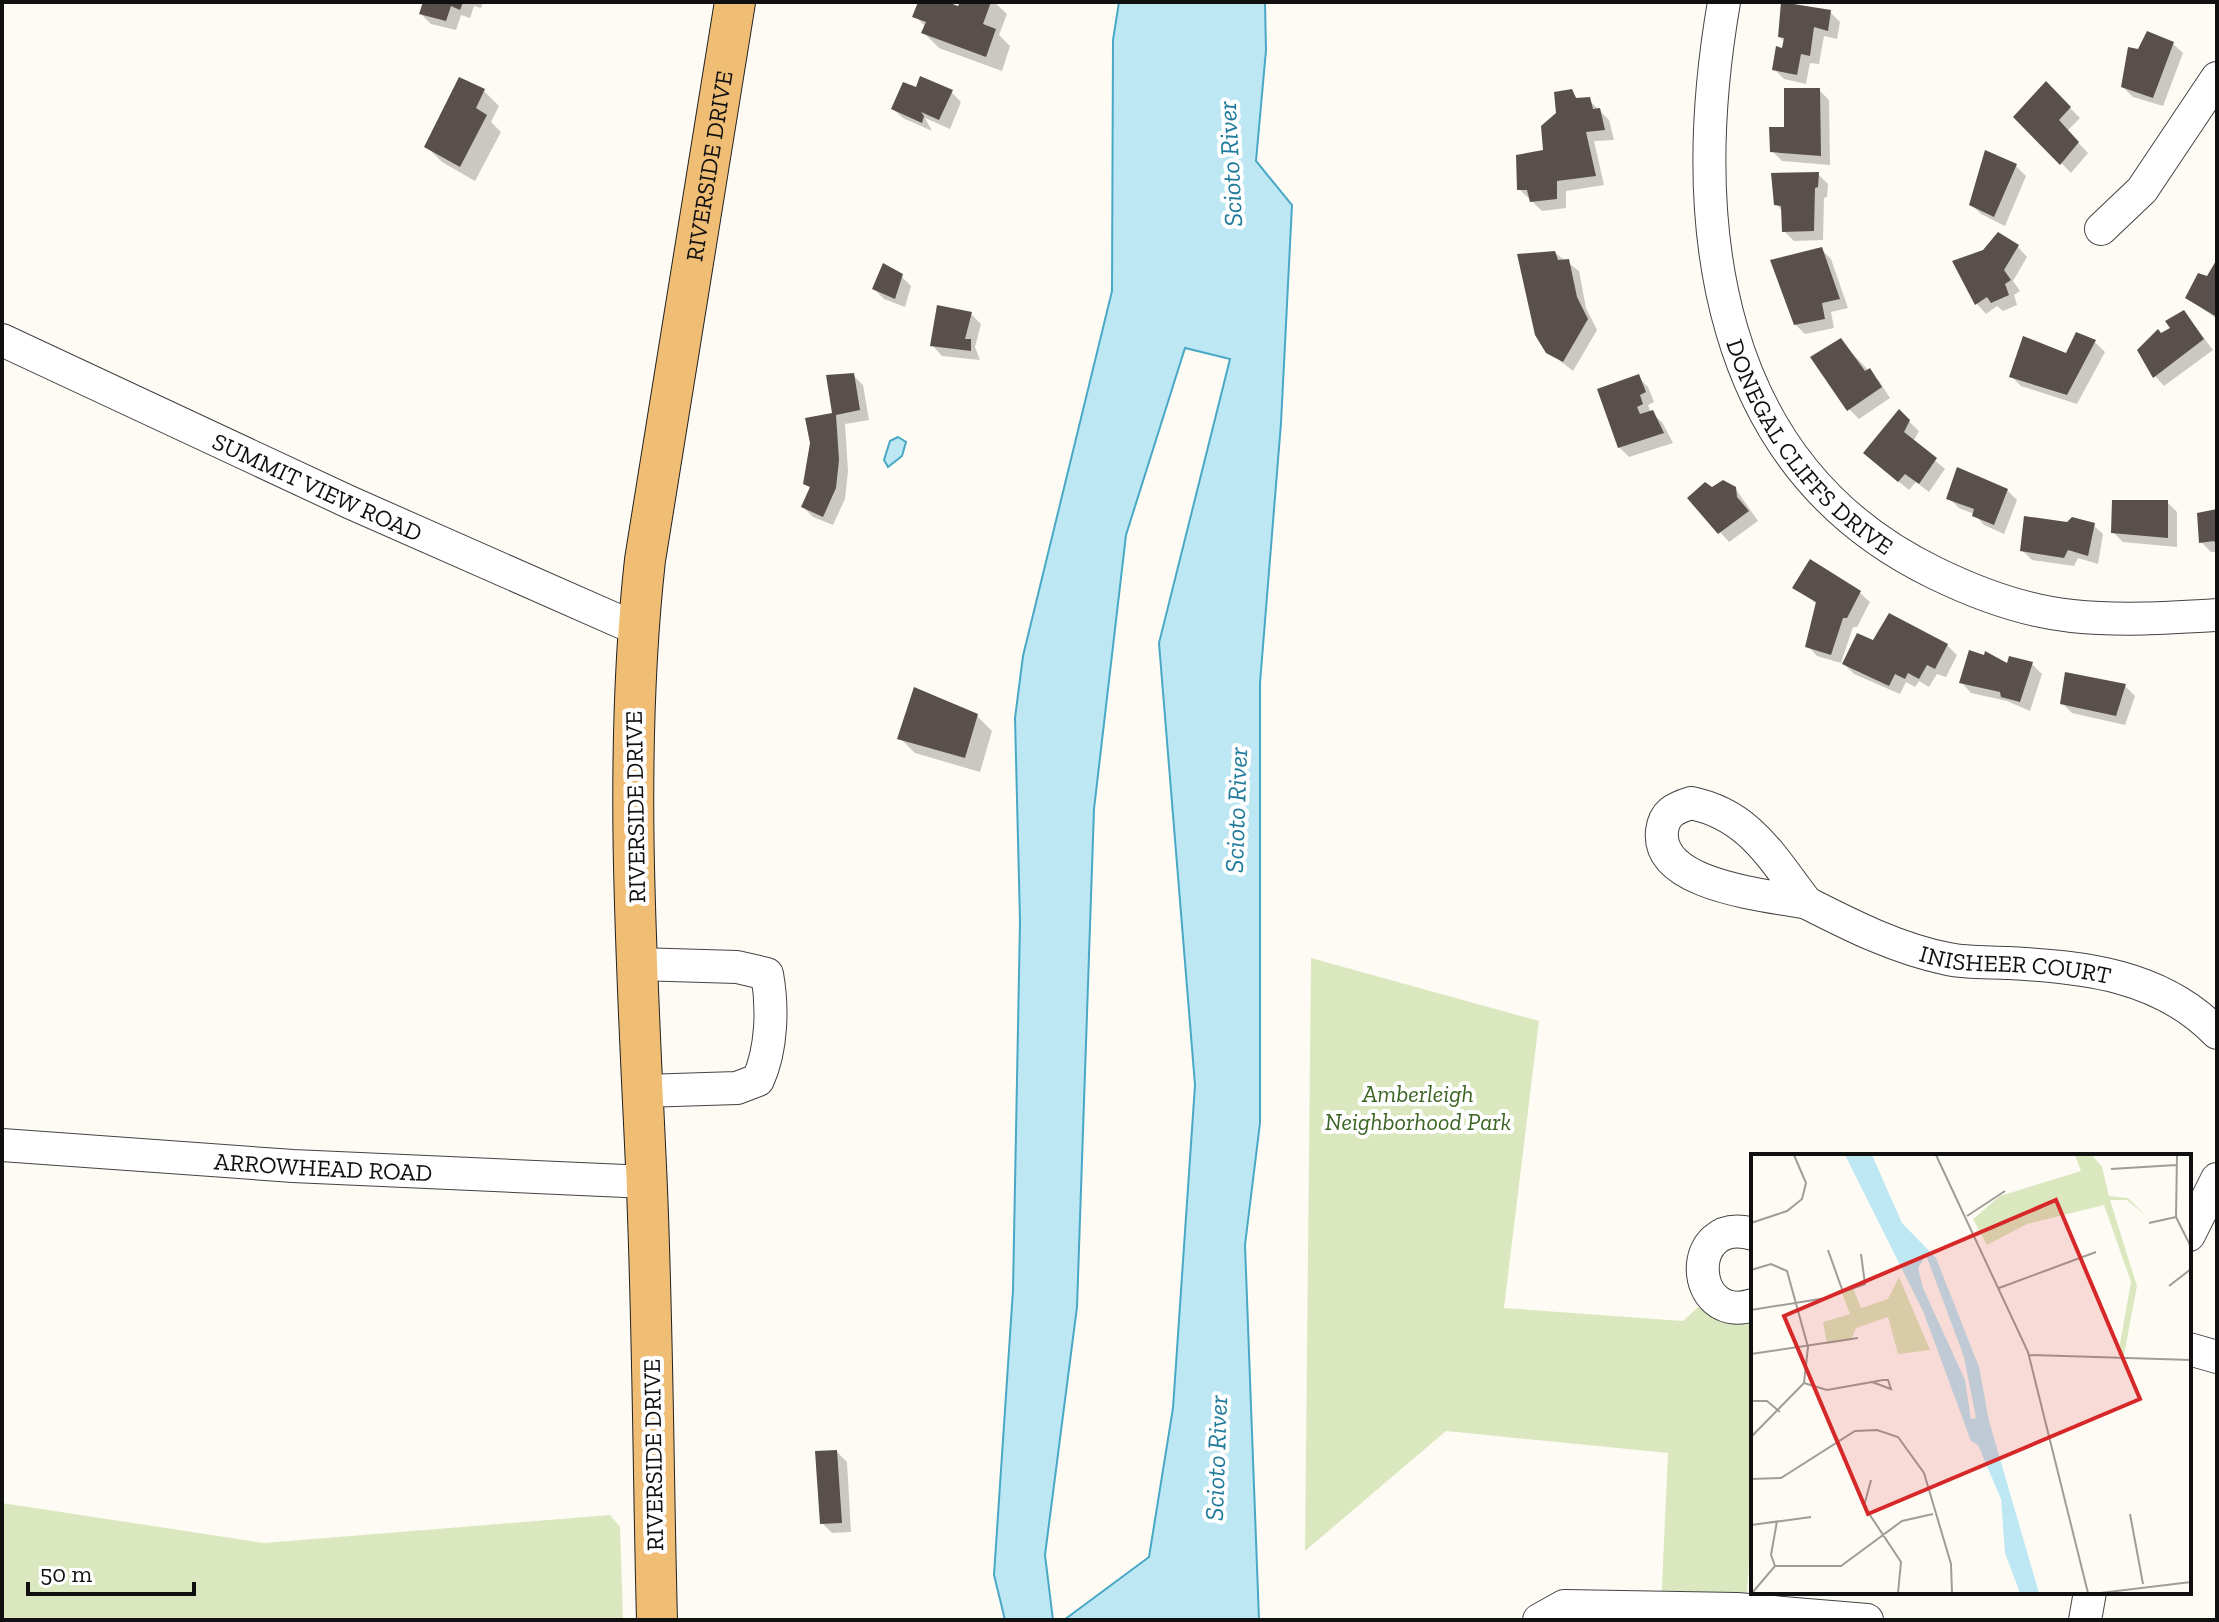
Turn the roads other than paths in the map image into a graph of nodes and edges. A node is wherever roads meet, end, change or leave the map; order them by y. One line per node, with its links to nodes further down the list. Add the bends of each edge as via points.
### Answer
1 (735, 2): 7 (main road, RIVERSIDE DRIVE)
2 (1724, 2): 6 (street, DONEGAL CLIFFS DRIVE, via 1717,39 1709,192 1723,306 1752,386 1794,459 1870,534 1923,567 2009,603 2068,616 2123,620)
3 (2217, 78): 4 (street, via 2142,190)
4 (2101, 229)
5 (2, 340): 7 (street, SUMMIT VIEW ROAD)
6 (2217, 615)
7 (637, 629): 9 (main road, RIVERSIDE DRIVE)
8 (1807, 903): 10 (street, INISHEER COURT, via 1876,937 1950,960 2096,970 2135,981)
9 (637, 964): 11 (main road, RIVERSIDE DRIVE); 11 (street, via 737,967 767,974 772,1002 765,1065 758,1080 737,1088)
10 (2217, 1033)
11 (643, 1091): 14 (main road, RIVERSIDE DRIVE)
12 (2, 1145): 14 (street, ARROWHEAD ROAD, via 204,1161)
13 (2217, 1179): 15 (street)
14 (647, 1182): 23 (main road, RIVERSIDE DRIVE)
15 (2191, 1231)
16 (1751, 1234): 17 (street, via 1725,1234 1701,1263 1706,1288 1714,1298 1736,1308)
17 (1751, 1305)
18 (2191, 1350): 19 (street)
19 (2217, 1357)
20 (2090, 1594): 25 (street)
21 (1737, 1614): 22 (street, via 1564,1606); 24 (street)
22 (1541, 1618)
23 (657, 1620)
24 (1867, 1620)
25 (2085, 1620)

